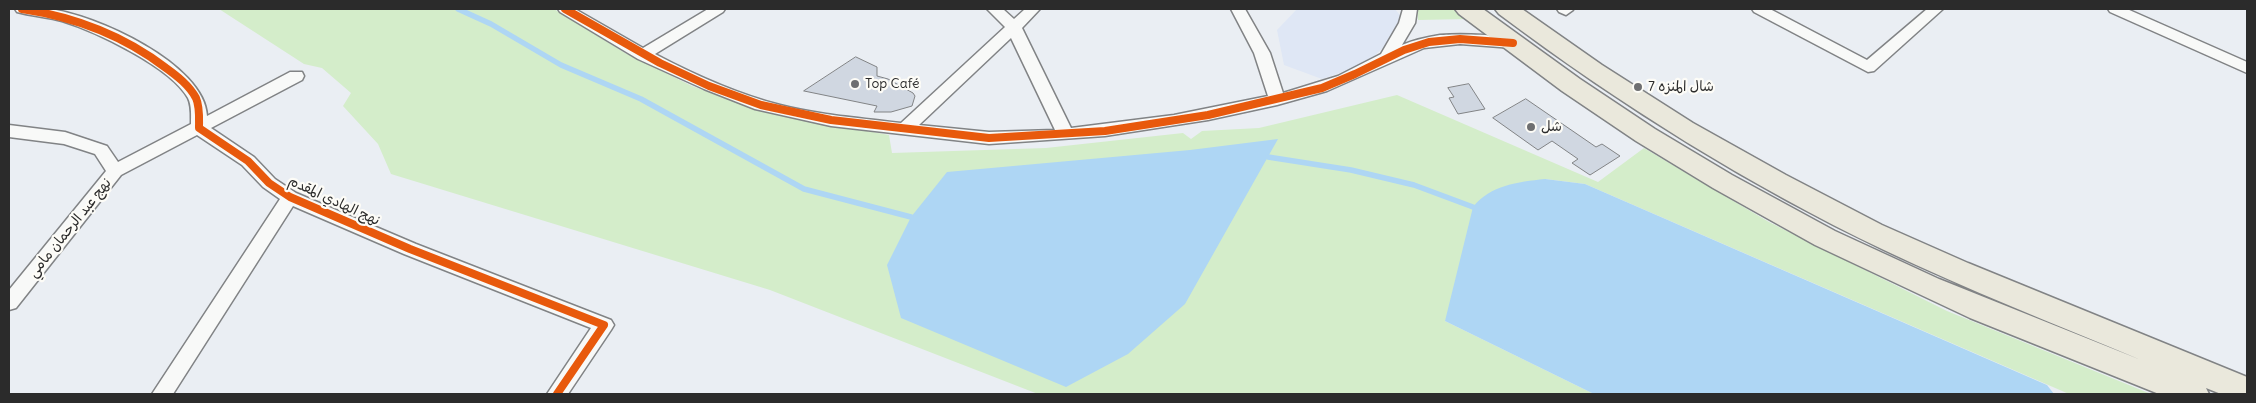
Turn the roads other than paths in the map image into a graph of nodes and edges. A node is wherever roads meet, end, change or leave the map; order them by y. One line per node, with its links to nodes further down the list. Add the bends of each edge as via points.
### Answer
1 (22, 9): 19 (street, via 57,14 97,26 151,56 179,79 197,100)
2 (565, 9): 15 (street)
3 (718, 9): 15 (street)
4 (994, 9): 12 (street)
5 (1033, 9): 12 (street)
6 (1238, 9): 18 (street, via 1262,53)
7 (1410, 9): 14 (street, via 1407,23)
8 (1759, 9): 10 (street, via 1868,67)
9 (2115, 9): 16 (street)
10 (1928, 11)
11 (1483, 12): 13 (highway); 26 (highway, via 1595,72 1663,116 1797,194 1874,233)
12 (1014, 27): 20 (street); 22 (street)
13 (1513, 43): 14 (street, via 1446,40); 29 (highway, via 1635,129 1786,217 1954,299)
14 (1389, 54): 18 (street, via 1365,70)
15 (644, 55): 20 (street, via 703,84 763,106 842,123)
16 (2247, 68)
17 (296, 76): 19 (street, نهج عبد الرحمان مامي)
18 (1278, 100): 22 (street, via 1151,123)
19 (200, 128): 23 (street, نهج عبد الرحمان مامي); 24 (street, نهج الهادي المقدم, via 248,161 269,183)
20 (905, 129): 22 (street, via 945,136 1000,138)
21 (9, 131): 23 (street, via 65,138 102,150)
22 (1065, 134)
23 (115, 171): 25 (street, نهج عبد الرحمان مامي)
24 (290, 197): 27 (street); 28 (street, نهج الهادي المقدم, via 410,249 604,325)
25 (9, 304)
26 (2247, 391)
27 (162, 394)
28 (557, 394)
29 (2192, 394)

